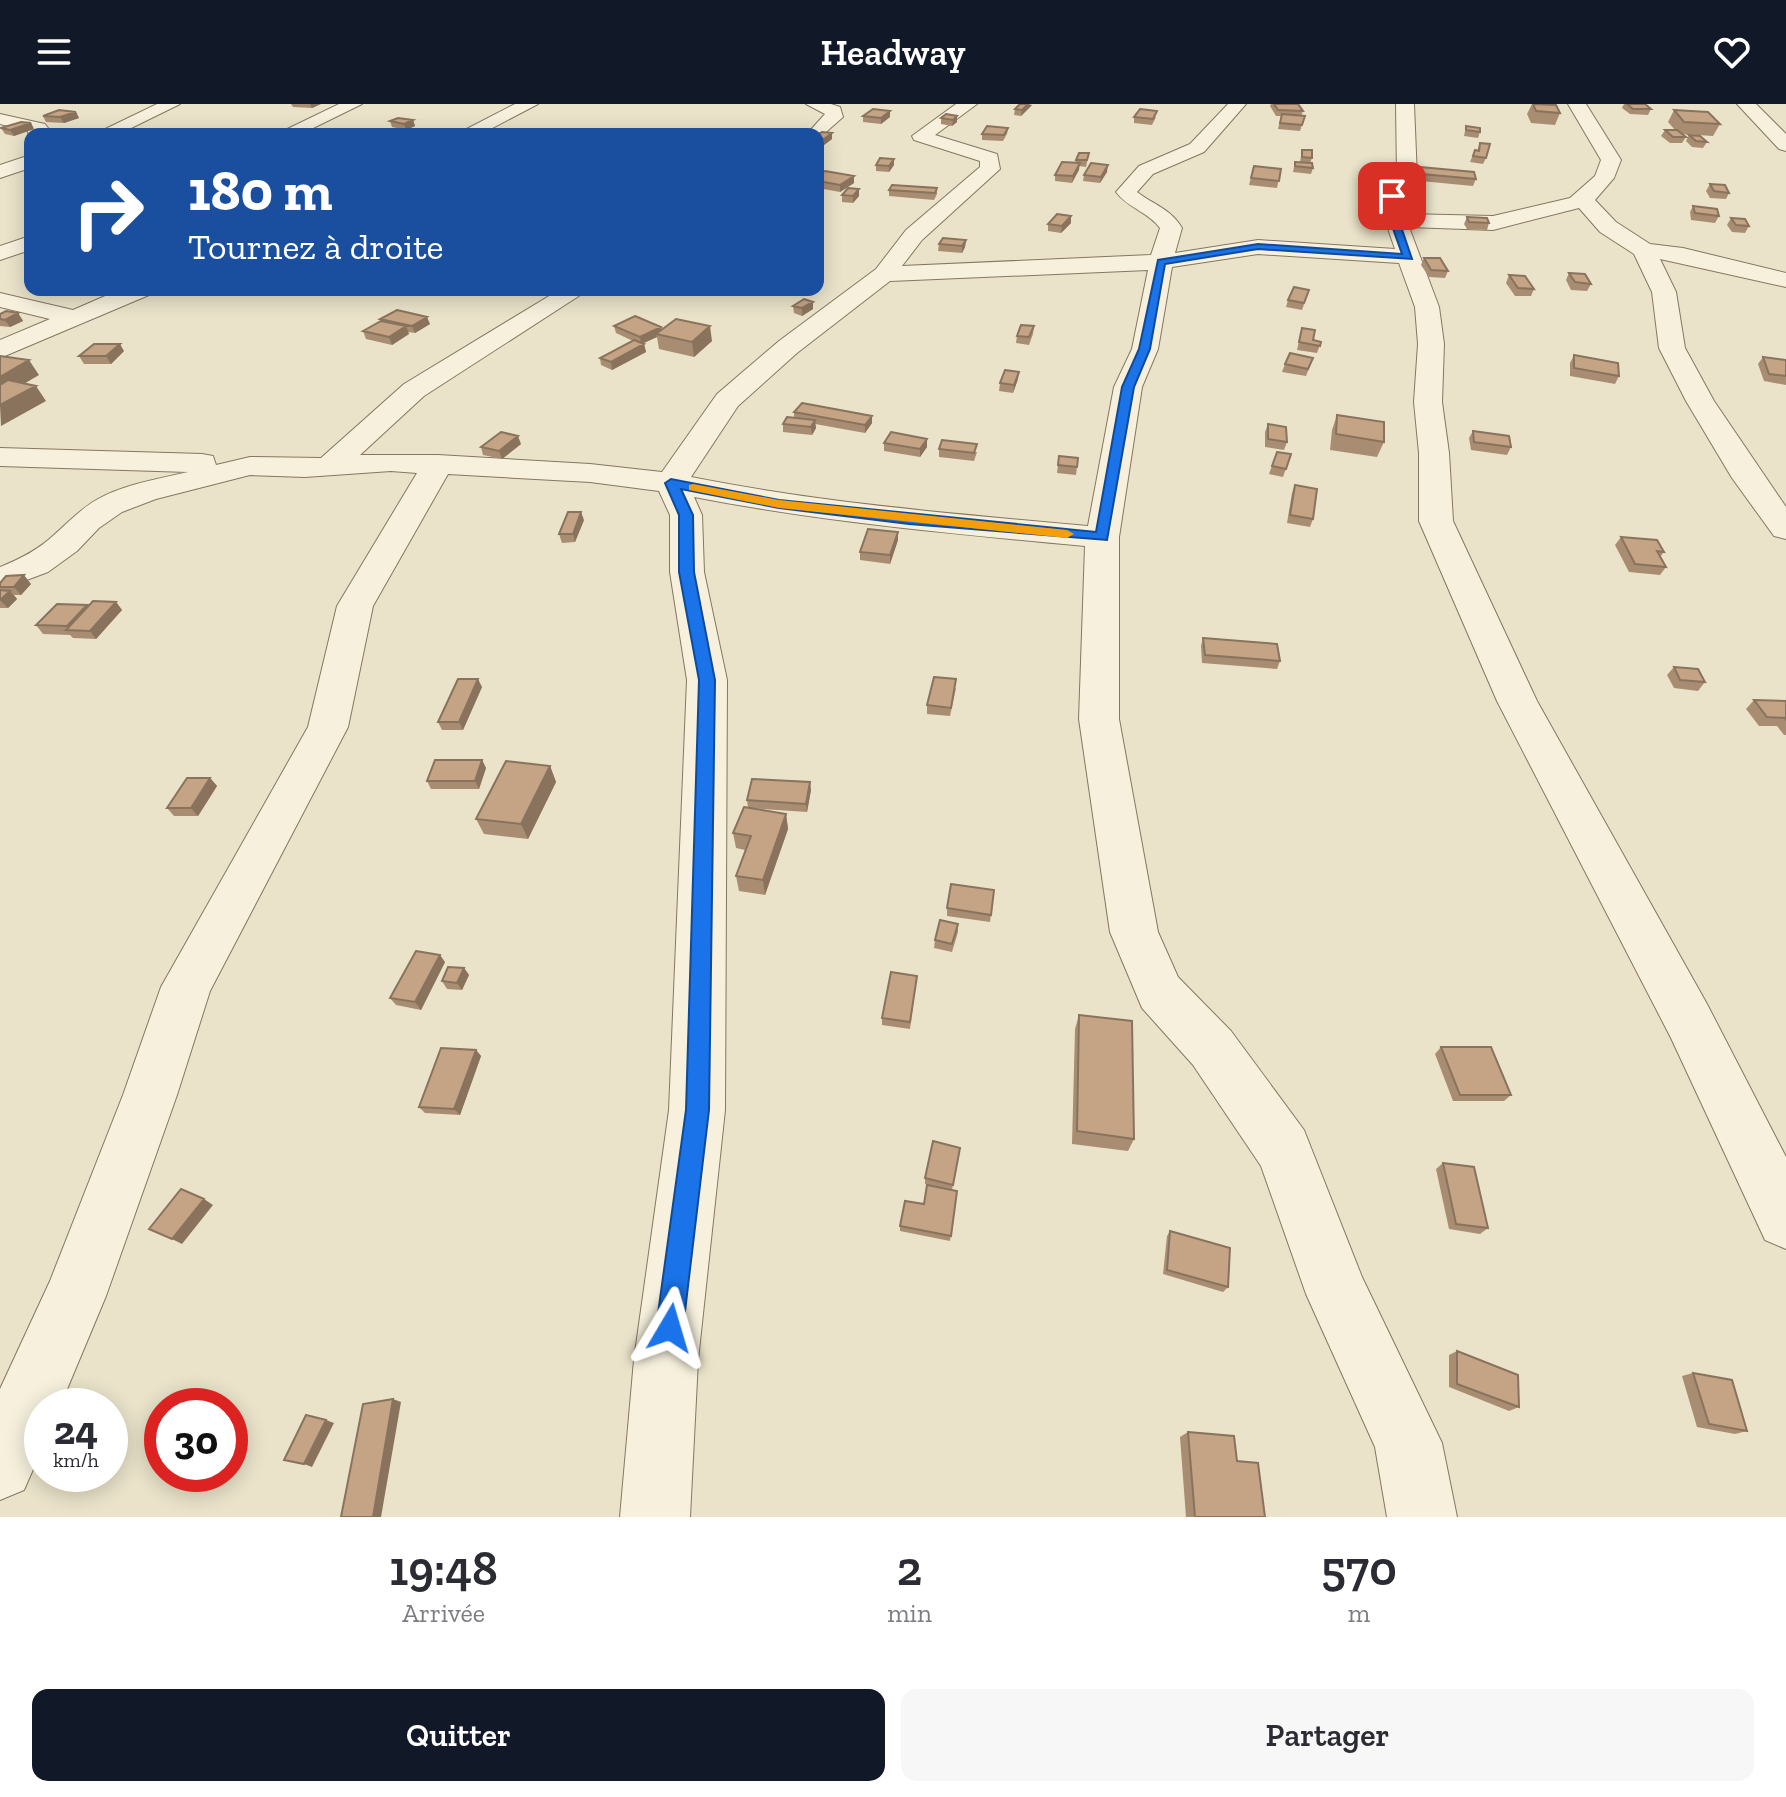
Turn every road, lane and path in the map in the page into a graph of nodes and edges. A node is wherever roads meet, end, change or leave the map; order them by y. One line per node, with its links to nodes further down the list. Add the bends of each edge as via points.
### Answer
1 (8, 104): 11 (street)
2 (171, 104): 14 (street)
3 (353, 104): 15 (street)
4 (529, 104): 16 (street)
5 (815, 104): 17 (street, via 834,111)
6 (968, 104): 27 (street, via 921,136 990,158 990,169 914,235)
7 (1237, 104): 26 (street, via 1197,148 1146,170 1126,192 1168,220 1171,228)
8 (1405, 104): 22 (street, via 1407,178 1389,203)
9 (1577, 104): 21 (street, via 1611,160 1604,178)
10 (1746, 104): 18 (street)
11 (0, 107)
12 (0, 119): 13 (street)
13 (39, 128)
14 (117, 128)
15 (299, 128)
16 (479, 128)
17 (822, 128)
18 (1786, 145)
19 (24, 158): 20 (street)
20 (0, 172)
21 (1583, 200): 22 (street, via 1493,223); 24 (street, via 1608,227)
22 (1401, 238): 26 (street, via 1258,247); 42 (street, via 1427,307 1436,521 1517,701 1689,1021)
23 (24, 245): 25 (street)
24 (1644, 250): 28 (street); 39 (street, via 1664,292 1672,348 1748,478)
25 (0, 253)
26 (1161, 262): 27 (street); 40 (street, via 1145,349 1128,387)
27 (884, 274): 38 (street, via 727,400)
28 (1786, 280)
29 (126, 296): 32 (street)
30 (566, 296): 37 (street, via 414,390)
31 (0, 300): 32 (street)
32 (76, 318): 33 (street)
33 (0, 350)
34 (0, 457): 36 (street)
35 (438, 464): 37 (street); 38 (street); 43 (street, via 355,606 328,727 186,987 75,1296)
36 (250, 466): 37 (street); 41 (street, via 111,505 36,565)
37 (329, 467)
38 (671, 483): 40 (street, via 779,504); 44 (street, via 686,515 687,572 707,680 697,1110 666,1360)
39 (1786, 529)
40 (1102, 537): 45 (street, via 1099,719 1134,932 1160,992 1212,1048 1284,1150 1337,1294 1408,1443)
41 (0, 579)
42 (1786, 1219)
43 (0, 1466)
44 (655, 1517)
45 (1422, 1517)

